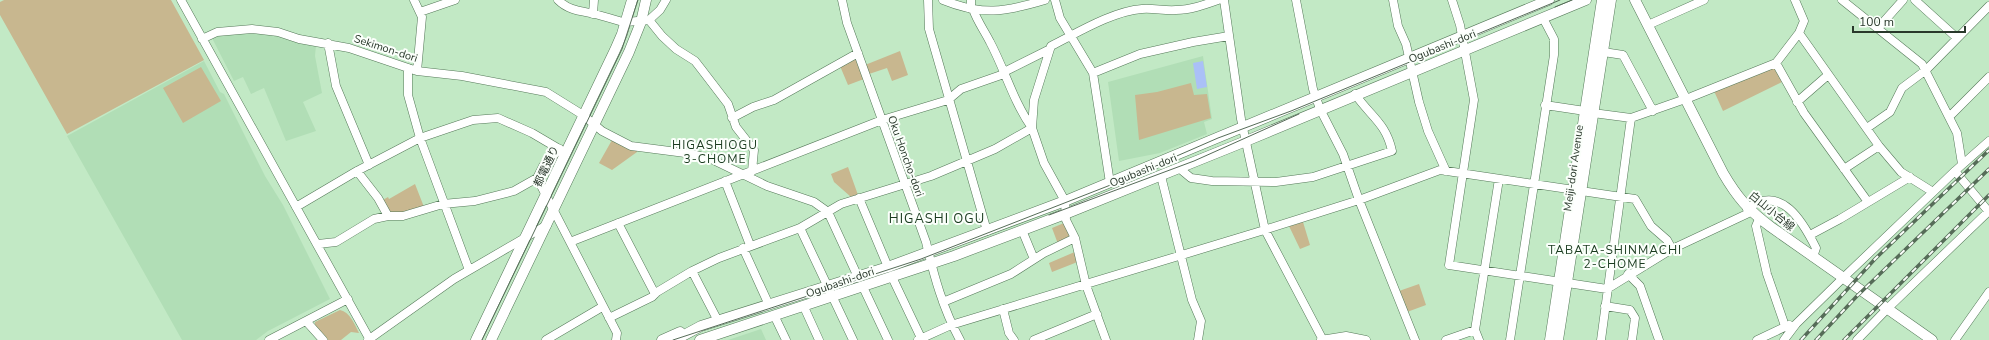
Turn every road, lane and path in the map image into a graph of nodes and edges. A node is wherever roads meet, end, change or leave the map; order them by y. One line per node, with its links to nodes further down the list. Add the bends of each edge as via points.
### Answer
1 (181, 0): 44 (street)
2 (414, 0): 32 (street)
3 (455, 0): 32 (street)
4 (558, 0): 33 (street, via 577,11)
5 (594, 0): 33 (street)
6 (632, 0): 36 (main road, 都電通り)
7 (646, 0): 35 (main road)
8 (666, 0): 35 (street, via 660,10)
9 (842, 0): 49 (street, Oku Honcho-dori)
10 (928, 0): 63 (street, via 929,29)
11 (943, 0): 31 (street)
12 (971, 0): 31 (street)
13 (1045, 0): 31 (street, via 1020,8 993,12)
14 (1055, 0): 40 (street, via 1060,18)
15 (1218, 0): 40 (street, via 1177,10 1141,9 1106,19)
16 (1224, 0): 41 (street)
17 (1296, 0): 61 (street)
18 (1393, 0): 50 (street)
19 (1452, 0): 42 (street)
20 (1549, 0): 42 (main road, Ogubashi-dori)
21 (1586, 0): 34 (main road, Ogubashi-dori)
22 (1602, 0): 48 (main road, Meiji-dori Avenue)
23 (1704, 0): 37 (street)
24 (1795, 0): 39 (street, via 1804,21)
25 (1842, 0): 38 (street)
26 (1903, 0): 38 (street)
27 (1915, 0): 43 (street)
28 (1636, 1): 37 (main road, 白山小台線)
29 (1610, 4): 48 (main road, Meiji-dori Avenue)
30 (1989, 6): 43 (street)
31 (972, 9): 56 (street)
32 (420, 12): 54 (street, via 422,17)
33 (593, 14): 36 (street)
34 (1543, 18): 47 (main road, Ogubashi-dori); 65 (street, via 1554,39 1554,54)
35 (645, 20): 36 (street); 71 (street, via 676,49 699,65 728,104); 74 (main road)
36 (626, 23): 69 (main road, 都電通り)
37 (1648, 24): 62 (main road, 白山小台線)
38 (1878, 28): 53 (street)
39 (1799, 33): 51 (street); 58 (street)
40 (1071, 35): 46 (street); 57 (street)
41 (1229, 36): 57 (street, via 1140,54); 77 (street)
42 (1462, 37): 47 (street); 50 (main road, Ogubashi-dori)
43 (1957, 38): 53 (street)
44 (202, 39): 45 (street, Sekimon-dori, via 217,32 252,29); 113 (street)
45 (328, 43): 52 (street, Sekimon-dori, via 367,53); 85 (street, via 336,86)
46 (1050, 49): 56 (street); 75 (street, via 1034,100)
47 (1465, 50): 55 (main road, Ogubashi-dori); 93 (street, via 1474,100)
48 (1598, 51): 67 (street, via 1623,55); 68 (main road, Meiji-dori Avenue)
49 (858, 53): 71 (street, via 774,100); 73 (street, Oku Honcho-dori)
50 (1409, 59): 55 (street); 61 (main road, Ogubashi-dori)
51 (1776, 63): 62 (street); 64 (street)
52 (408, 68): 54 (street, Sekimon-dori); 78 (street, via 408,95)
53 (1926, 70): 70 (street); 76 (street, via 1902,88 1890,112)
54 (418, 71): 69 (street, Sekimon-dori, via 462,76 546,92)
55 (1412, 72): 60 (main road, Ogubashi-dori); 89 (street, via 1428,131)
56 (1004, 73): 63 (street, via 961,89); 75 (street, via 1017,104)
57 (1093, 73): 101 (street)
58 (1828, 75): 64 (street); 76 (street)
59 (1989, 77): 70 (street)
60 (1355, 94): 66 (main road, Ogubashi-dori); 86 (street, via 1364,108 1384,128 1392,151)
61 (1316, 97): 66 (street); 77 (main road, Ogubashi-dori)
62 (1686, 98): 67 (street); 115 (main road, 白山小台線, via 1732,188)
63 (948, 100): 73 (street); 83 (street)
64 (1797, 102): 88 (street)
65 (1545, 105): 68 (street); 103 (street)
66 (1320, 109): 79 (main road, Ogubashi-dori); 86 (street)
67 (1653, 110): 72 (street)
68 (1589, 112): 72 (street); 104 (main road, Meiji-dori Avenue)
69 (583, 115): 74 (street, Sekimon-dori); 82 (main road, 都電通り)
70 (1949, 117): 84 (street, via 1958,133)
71 (732, 118): 92 (street, via 754,150)
72 (1631, 118): 108 (street)
73 (882, 120): 92 (street); 100 (street, Oku Honcho-dori)
74 (595, 126): 94 (street, Sekimon-dori, via 631,146 693,154 711,159); 114 (main road)
75 (1032, 128): 83 (street, via 995,149); 110 (street, via 1044,163)
76 (1867, 128): 81 (street)
77 (1243, 129): 79 (street); 101 (main road, Ogubashi-dori)
78 (420, 138): 82 (street, via 473,120 498,118 532,133); 85 (street); 112 (street)
79 (1246, 141): 87 (main road, Ogubashi-dori); 102 (street)
80 (1989, 141): 84 (street)
81 (1879, 146): 88 (street); 96 (street, via 1901,172)
82 (563, 151): 97 (street, via 543,166); 106 (main road, 都電通り)
83 (966, 161): 100 (street, via 931,176); 126 (street)
84 (1962, 164): 90 (street)
85 (369, 165): 91 (street)
86 (1348, 166): 102 (street, via 1313,177); 109 (street)
87 (1179, 168): 95 (main road, Ogubashi-dori); 102 (street, via 1191,178)
88 (1844, 169): 111 (street)
89 (1446, 170): 93 (street); 109 (street)
90 (1955, 170): 105 (street); 117 (street)
91 (357, 171): 113 (street); 119 (street)
92 (752, 171): 94 (street)
93 (1464, 173): 98 (street); 141 (street, via 1449,265)
94 (742, 175): 99 (street); 116 (street, Sekimon-dori, via 814,202)
95 (1161, 176): 118 (main road, Ogubashi-dori); 135 (street)
96 (1910, 177): 105 (street); 111 (street)
97 (537, 178): 106 (street); 112 (street, via 514,191 475,201)
98 (1499, 179): 103 (street); 141 (street)
99 (725, 181): 121 (street); 132 (street)
100 (906, 183): 107 (street); 134 (street, Oku Honcho-dori)
101 (1110, 183): 110 (main road, Ogubashi-dori)
102 (1254, 183): 125 (street)
103 (1534, 184): 104 (street); 144 (street)
104 (1577, 191): 108 (street); 148 (main road, Meiji-dori Avenue)
105 (1933, 192): 147 (street)
106 (546, 195): 114 (street); 128 (main road, 都電通り)
107 (859, 198): 116 (street); 139 (street)
108 (1620, 198): 133 (street, via 1635,199 1651,226 1667,240); 152 (street)
109 (1359, 200): 125 (street); 199 (street)
110 (1065, 201): 118 (street); 126 (main road, Ogubashi-dori)
111 (1868, 202): 127 (street)
112 (443, 204): 119 (street, via 403,216); 140 (street)
113 (296, 207): 131 (street)
114 (554, 210): 122 (main road); 130 (street)
115 (1749, 210): 120 (main road, 白山小台線); 127 (street, via 1754,204 1769,201 1779,203 1794,213); 133 (street)
116 (828, 212): 123 (street); 145 (street)
117 (1989, 212): 162 (street)
118 (1065, 214): 124 (main road, Ogubashi-dori); 129 (street)
119 (388, 216): 131 (street, via 374,219 336,242)
120 (1759, 219): 136 (main road, 白山小台線); 172 (street, via 1756,226 1766,274)
121 (618, 223): 130 (street); 154 (street)
122 (547, 225): 128 (street); 180 (main road)
123 (800, 228): 132 (street); 150 (street)
124 (1022, 230): 137 (street); 138 (main road, Ogubashi-dori)
125 (1265, 230): 135 (street); 197 (street)
126 (987, 231): 134 (main road, Ogubashi-dori)
127 (1810, 235): 136 (street, via 1816,248)
128 (525, 237): 140 (street); 179 (main road, 都電通り)
129 (1075, 238): 137 (street); 149 (street)
130 (570, 242): 159 (street)
131 (318, 244): 156 (street)
132 (746, 247): 142 (street); 158 (street)
133 (1672, 249): 143 (street)
134 (928, 253): 138 (street, Oku Honcho-dori); 139 (main road, Ogubashi-dori)
135 (1182, 256): 149 (street); 196 (street, via 1192,300 1201,321)
136 (1813, 257): 147 (main road, 白山小台線)
137 (1034, 259): 157 (street, via 1011,274)
138 (931, 264): 146 (main road, Ogubashi-dori); 157 (street, Oku Honcho-dori)
139 (888, 267): 145 (main road, Ogubashi-dori)
140 (469, 270): 178 (street)
141 (1485, 270): 144 (street); 173 (street)
142 (692, 271): 154 (street); 168 (street)
143 (1628, 274): 152 (street); 207 (street, via 1640,286)
144 (1520, 276): 148 (street); 202 (street)
145 (858, 277): 150 (main road, Ogubashi-dori)
146 (892, 277): 151 (main road, Ogubashi-dori); 191 (street)
147 (1843, 278): 162 (main road, 白山小台線); 170 (street)
148 (1562, 282): 152 (street); 203 (main road, Meiji-dori Avenue); 204 (main road, Meiji-dori Avenue)
149 (1086, 285): 163 (street); 164 (street)
150 (828, 286): 155 (street); 158 (main road, Ogubashi-dori)
151 (863, 287): 155 (main road, Ogubashi-dori); 190 (street)
152 (1607, 289): 160 (street)
153 (1989, 293): 211 (street)
154 (655, 294): 166 (street)
155 (833, 297): 161 (main road, Ogubashi-dori); 189 (street)
156 (348, 299): 167 (street); 178 (street)
157 (943, 302): 169 (street, Oku Honcho-dori)
158 (769, 305): 168 (main road, Ogubashi-dori)
159 (602, 306): 166 (street); 181 (street)
160 (1605, 306): 205 (street); 206 (street, via 1630,310 1635,318)
161 (804, 307): 165 (main road, Ogubashi-dori); 188 (street)
162 (1887, 309): 175 (street); 210 (main road, 白山小台線)
163 (1003, 310): 169 (street); 193 (street, via 1009,333)
164 (1097, 314): 194 (street); 195 (street)
165 (774, 316): 174 (main road, Ogubashi-dori); 187 (street)
166 (609, 318): 182 (street, via 617,333)
167 (306, 321): 176 (street); 177 (street)
168 (718, 321): 171 (main road, Ogubashi-dori)
169 (951, 324): 191 (street); 192 (street, Oku Honcho-dori)
170 (1796, 324): 172 (street); 209 (street)
171 (701, 326): 183 (main road, via 688,328); 184 (main road, Ogubashi-dori)
172 (1785, 326): 208 (street)
173 (1475, 330): 200 (street); 201 (street)
174 (721, 332): 185 (main road, Ogubashi-dori); 186 (main road)
175 (1860, 339)
176 (269, 340)
177 (323, 340)
178 (369, 340)
179 (476, 340)
180 (491, 340)
181 (546, 340)
182 (616, 340)
183 (662, 340)
184 (675, 340)
185 (700, 340)
186 (709, 340)
187 (786, 340)
188 (819, 340)
189 (853, 340)
190 (888, 340)
191 (920, 340)
192 (960, 340)
193 (1014, 340)
194 (1034, 340)
195 (1106, 340)
196 (1198, 340)
197 (1322, 340): 198 (street, via 1346,336)
198 (1366, 340)
199 (1415, 340)
200 (1446, 340)
201 (1479, 340)
202 (1510, 340)
203 (1550, 340)
204 (1558, 340)
205 (1601, 340)
206 (1632, 340)
207 (1659, 340)
208 (1757, 340)
209 (1784, 340)
210 (1932, 340)
211 (1955, 340)

